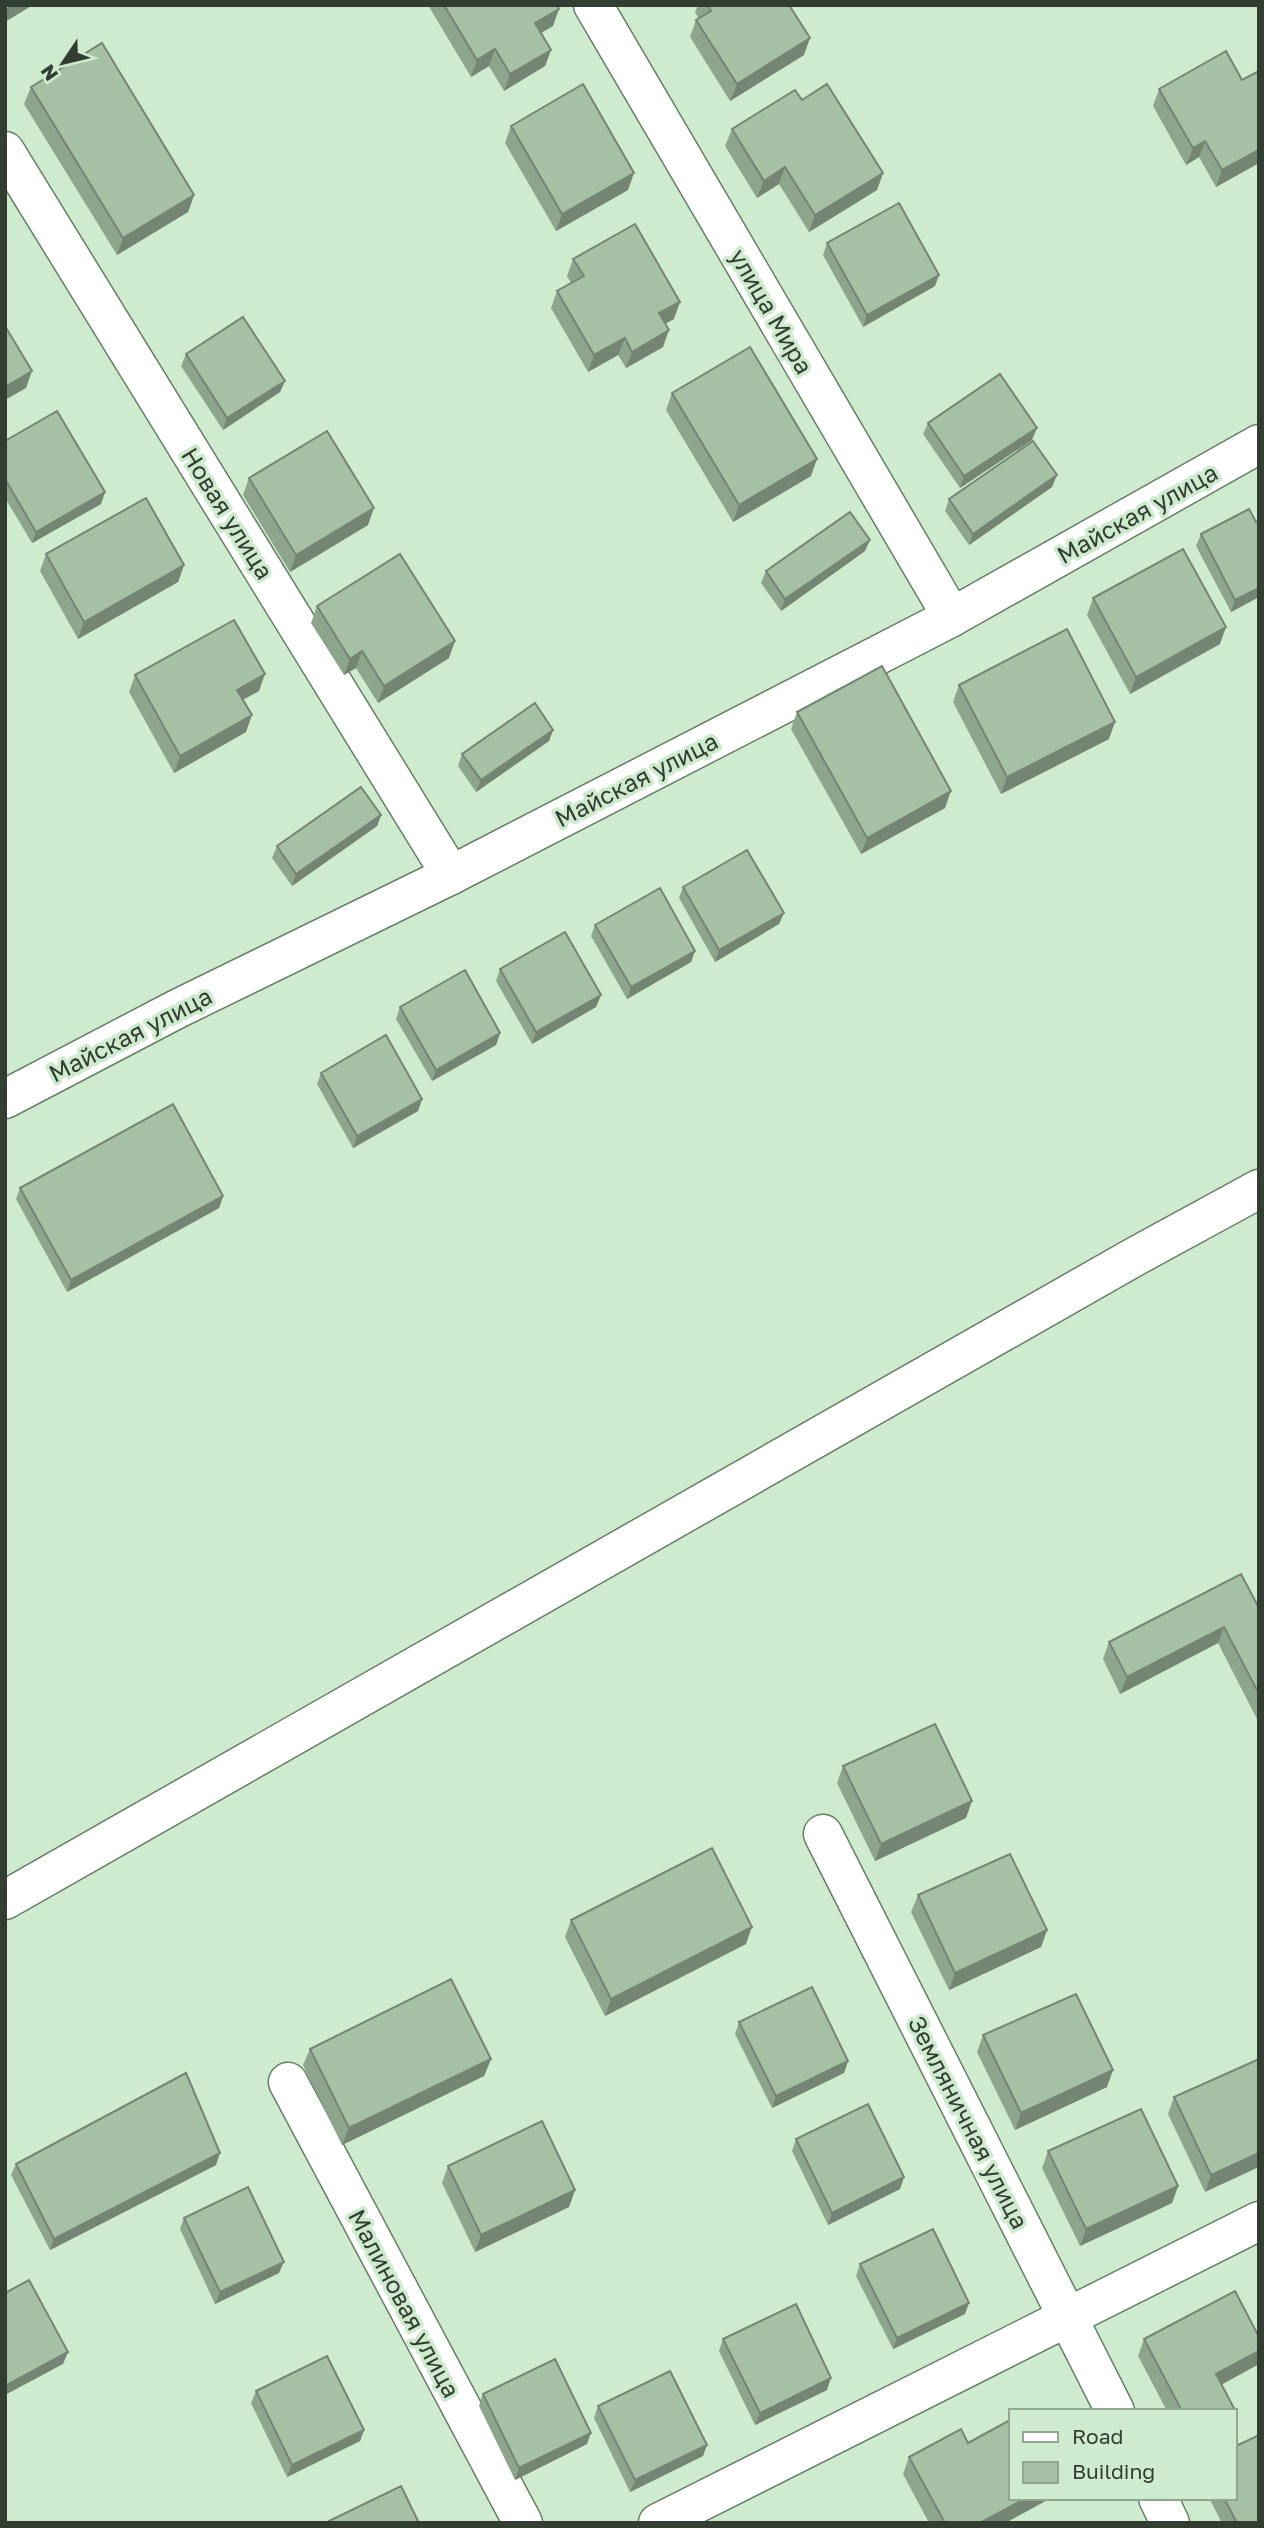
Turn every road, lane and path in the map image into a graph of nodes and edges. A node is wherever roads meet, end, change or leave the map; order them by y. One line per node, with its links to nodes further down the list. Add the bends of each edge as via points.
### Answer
1 (593, 5): 4 (street, улица Мира)
2 (5, 151): 5 (street, Новая улица)
3 (1259, 444): 4 (street, Майская улица)
4 (952, 617): 5 (street, Майская улица)
5 (451, 874): 6 (street, Майская улица)
6 (5, 1099)
7 (1259, 1189): 9 (street)
8 (823, 1834): 12 (street, Земляничная улица)
9 (5, 1900)
10 (288, 2082): 15 (street, Малиновая улица)
11 (1259, 2221): 12 (street)
12 (1069, 2317): 13 (street, Земляничная улица); 16 (street)
13 (1114, 2409)
14 (1159, 2500): 17 (street)
15 (523, 2523)
16 (658, 2523)
17 (1170, 2523)

